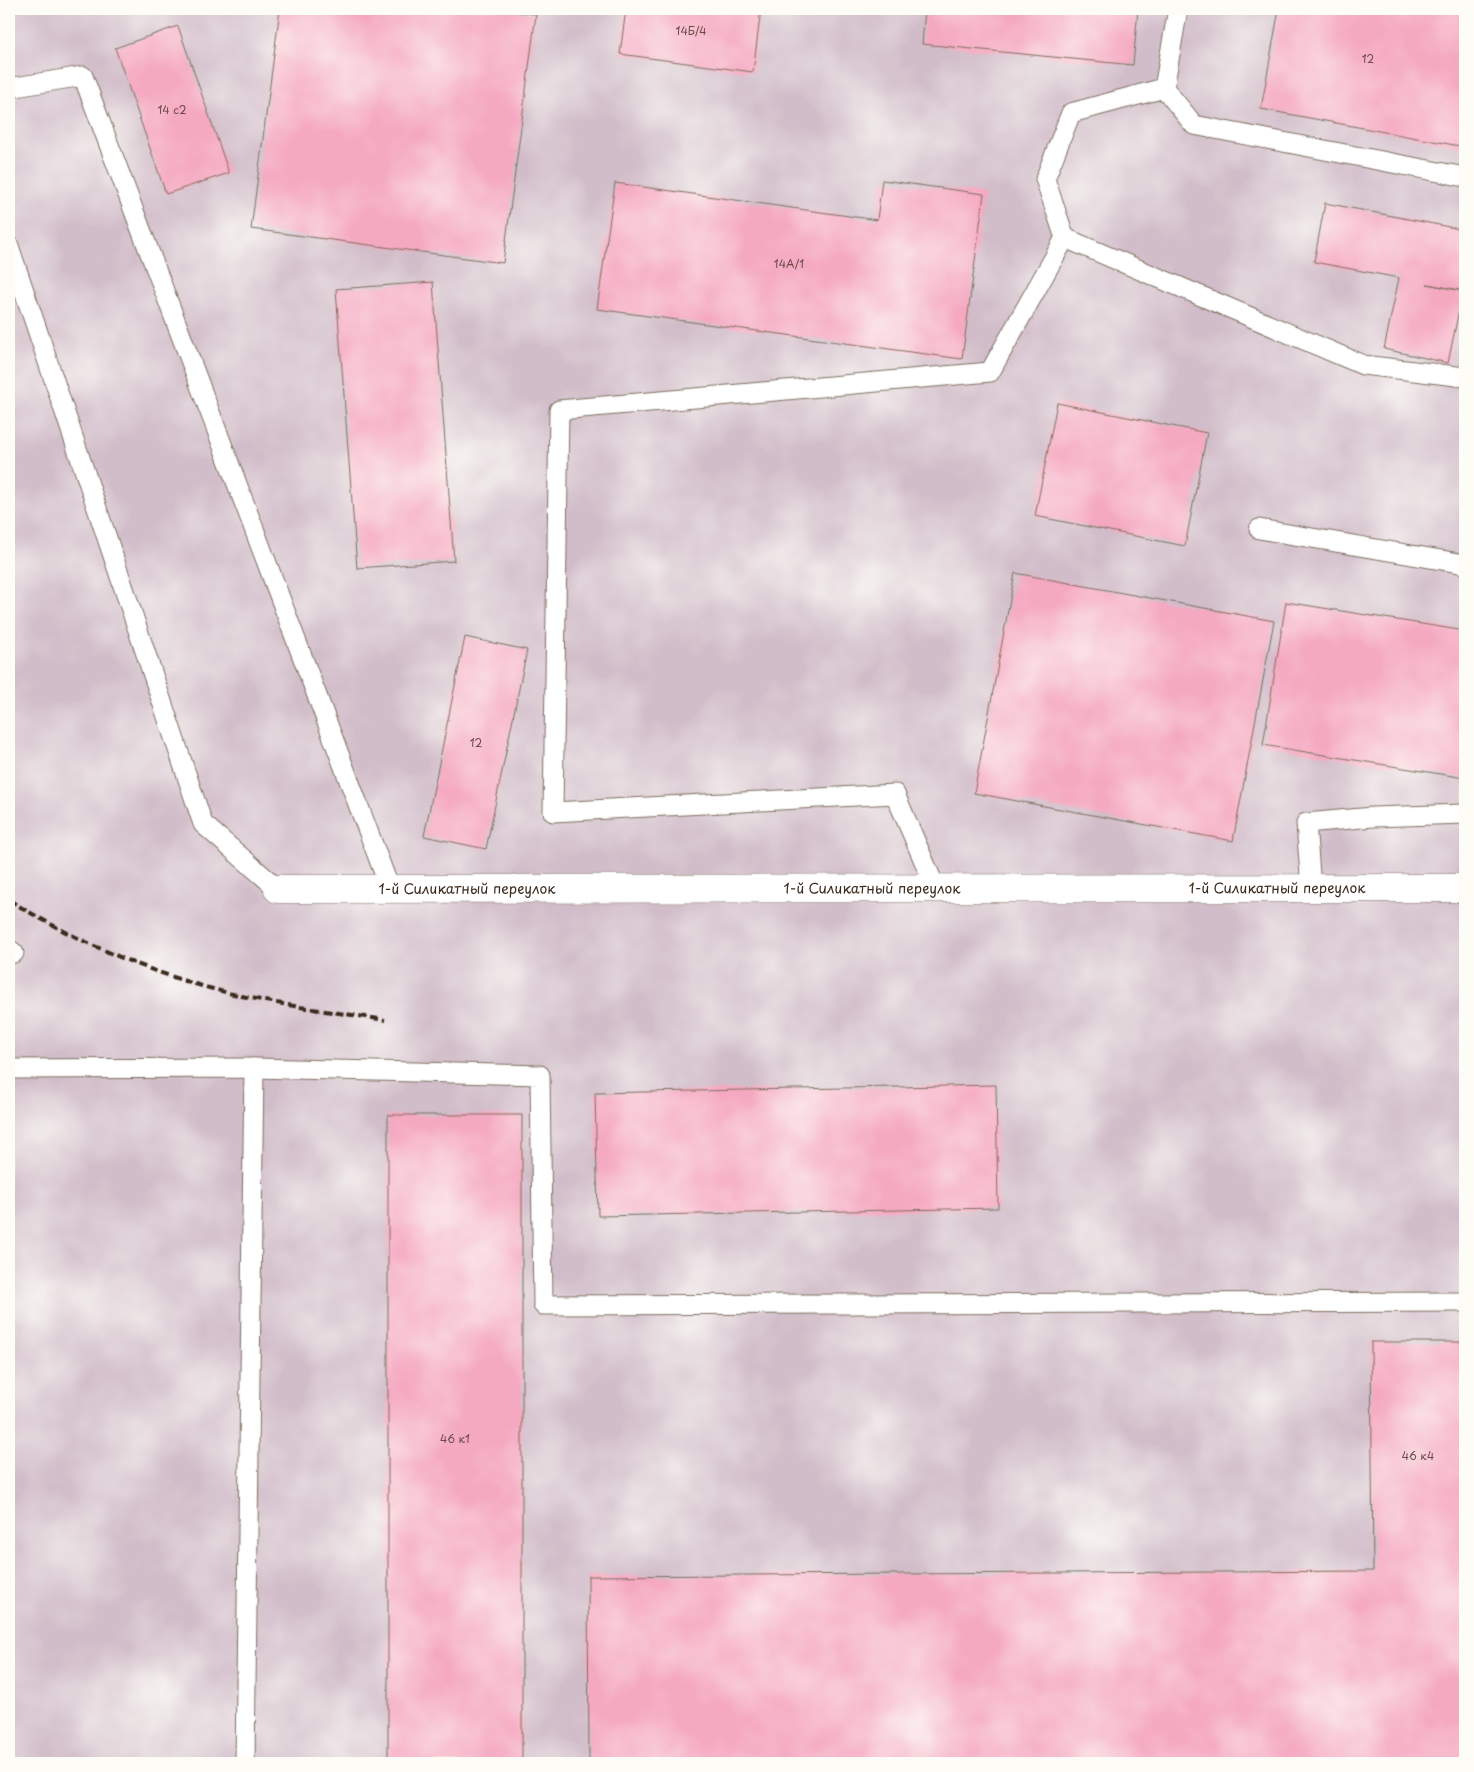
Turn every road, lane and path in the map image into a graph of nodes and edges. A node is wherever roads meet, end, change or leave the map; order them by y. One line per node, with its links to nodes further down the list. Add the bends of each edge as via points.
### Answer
1 (1178, 9): 3 (lane)
2 (9, 88): 15 (lane, via 83,76)
3 (1164, 88): 4 (lane, via 1194,125); 5 (lane, via 1072,113 1045,179)
4 (1465, 177)
5 (1065, 238): 7 (lane, via 1363,365); 11 (lane, via 990,372 559,410 553,812 895,794)
6 (9, 246): 14 (lane, via 203,824)
7 (1465, 377)
8 (1259, 529): 9 (lane)
9 (1465, 564)
10 (1465, 814): 12 (lane, via 1306,823)
11 (936, 888): 12 (street, 1-й Силикатный переулок); 15 (street, 1-й Силикатный переулок)
12 (1311, 888): 13 (street, 1-й Силикатный переулок)
13 (1465, 888)
14 (278, 889): 15 (street, 1-й Силикатный переулок)
15 (390, 889)
16 (254, 1068): 17 (lane); 18 (lane, via 540,1075 542,1304); 19 (lane)
17 (9, 1069)
18 (1465, 1302)
19 (245, 1763)

